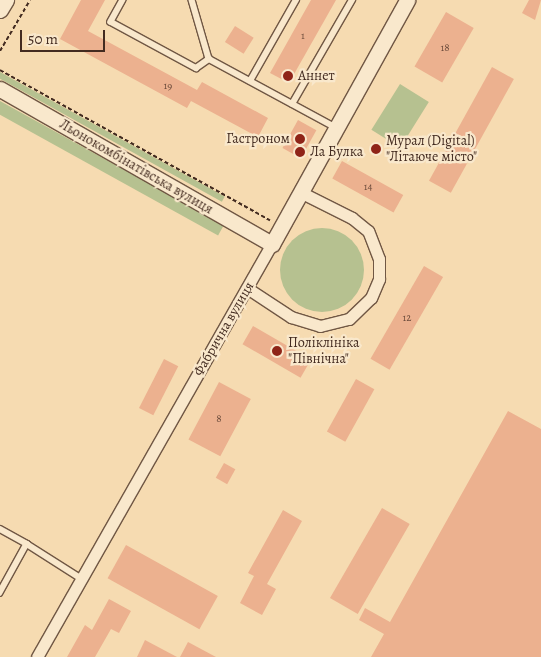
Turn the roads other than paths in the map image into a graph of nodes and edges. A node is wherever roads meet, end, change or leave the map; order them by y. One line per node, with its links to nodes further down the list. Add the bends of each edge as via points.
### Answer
1 (6, 0): 7 (street)
2 (124, 0): 8 (lane, via 110,22 196,68)
3 (192, 0): 8 (lane)
4 (296, 0): 9 (lane)
5 (352, 0): 11 (lane)
6 (407, 0): 12 (street, Фабрична вулиця)
7 (0, 10)
8 (209, 59): 9 (lane)
9 (250, 81): 11 (lane)
10 (0, 89): 14 (street, Льонокомбінатівська вулиця)
11 (292, 104): 12 (lane)
12 (335, 127): 13 (street, Фабрична вулиця)
13 (300, 192): 14 (street, Фабрична вулиця); 15 (street, via 352,218 368,232 380,259 379,279 371,298 350,319 320,326 291,317)
14 (272, 244): 15 (street, Фабрична вулиця)
15 (247, 288): 18 (street, Фабрична вулиця)
16 (0, 529): 17 (lane)
17 (27, 544): 18 (lane); 19 (lane)
18 (82, 579): 20 (street, Фабрична вулиця)
19 (0, 594)
20 (37, 657)

